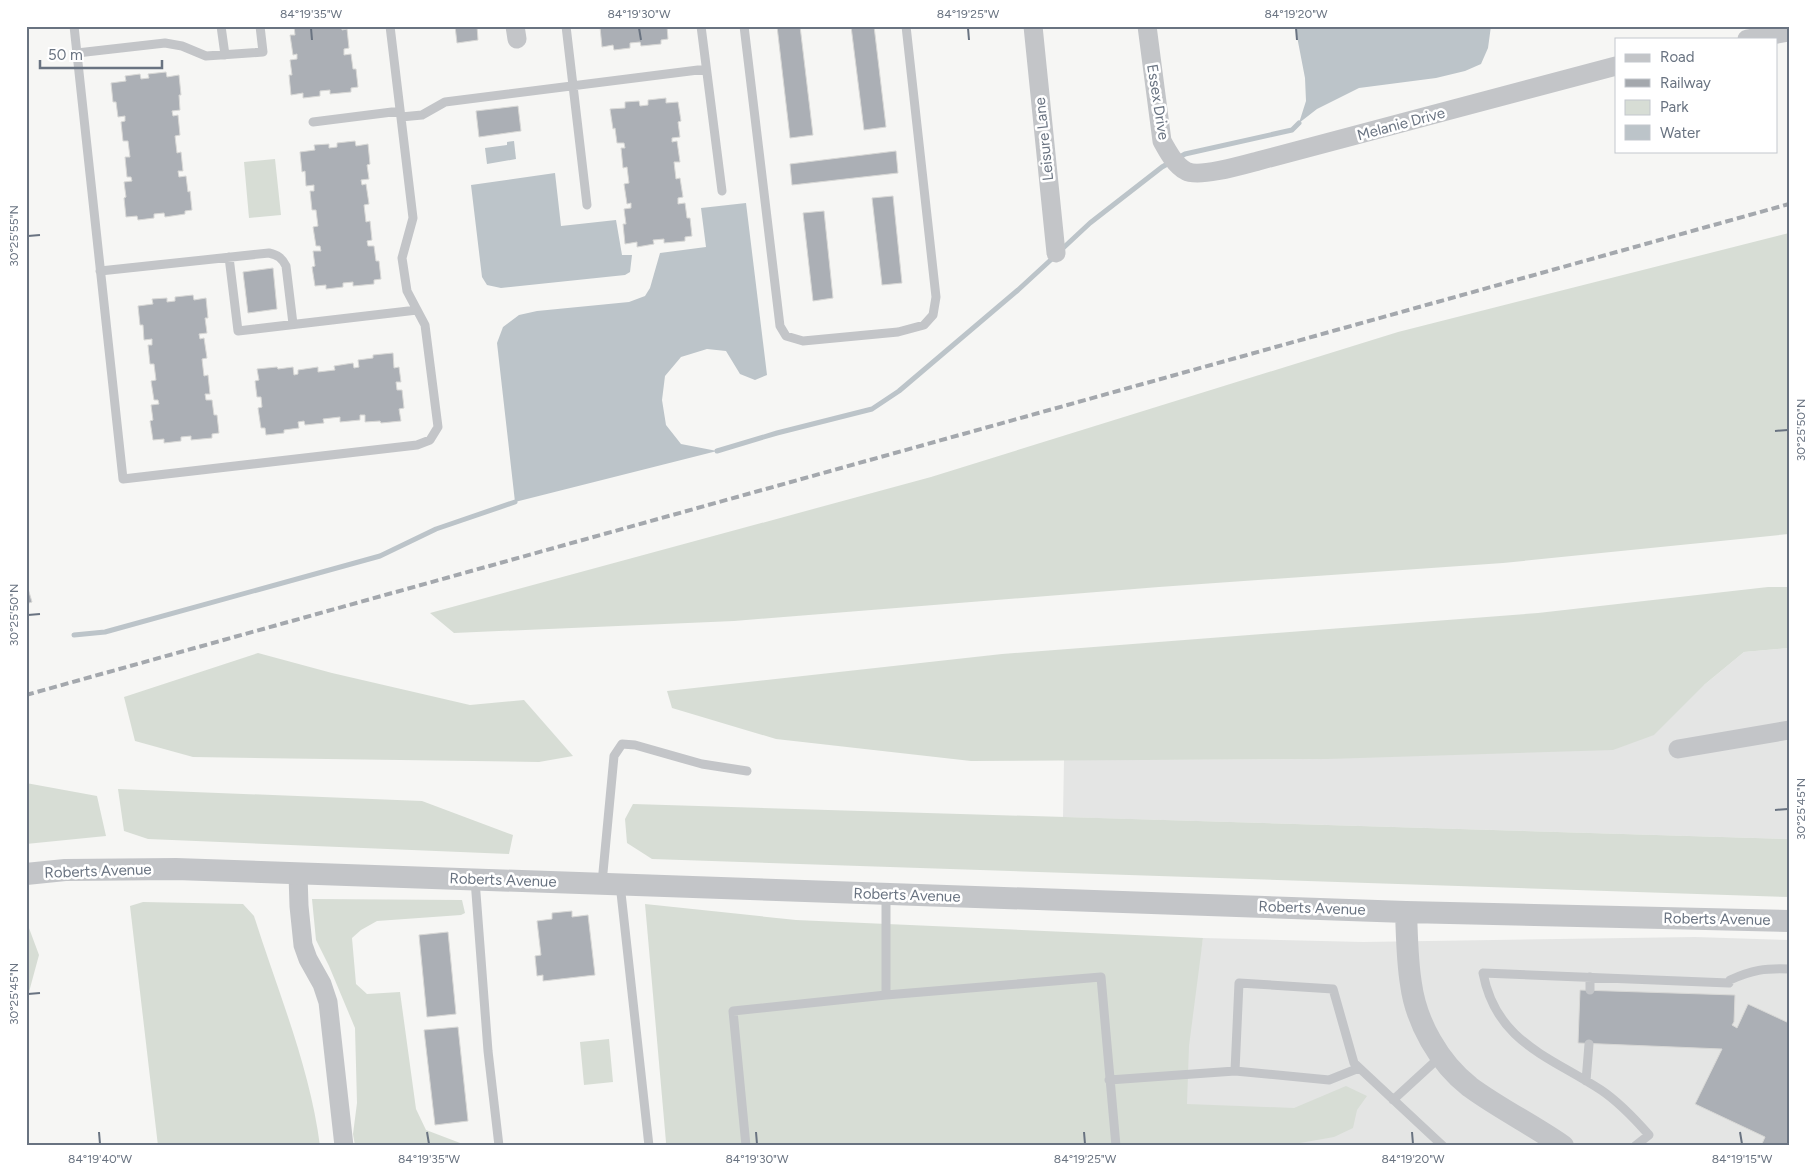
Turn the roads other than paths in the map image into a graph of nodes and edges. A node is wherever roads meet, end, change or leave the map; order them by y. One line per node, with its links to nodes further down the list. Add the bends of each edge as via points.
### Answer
1 (74, 26): 13 (lane)
2 (221, 26): 14 (lane)
3 (260, 26): 14 (lane, via 263,52)
4 (390, 26): 18 (lane)
5 (566, 26): 17 (lane)
6 (701, 26): 16 (lane)
7 (744, 26): 8 (lane, via 780,326 786,336 803,342 898,332 924,325 933,315 936,297)
8 (906, 26)
9 (1033, 26): 23 (street, Leisure Lane)
10 (1147, 26): 20 (street, Essex Drive, via 1162,141)
11 (1789, 32): 12 (street)
12 (1753, 38)
13 (76, 53): 14 (lane, via 165,43 206,56); 25 (lane)
14 (225, 55)
15 (1615, 66): 20 (street, Melanie Drive, via 1258,161 1197,174)
16 (706, 69): 17 (lane); 21 (lane)
17 (574, 86): 18 (lane, via 445,102 422,114); 22 (lane)
18 (401, 114): 19 (lane); 26 (lane, via 413,218 402,258 407,291)
19 (313, 122)
20 (1178, 164)
21 (722, 191)
22 (587, 205)
23 (1056, 253)
24 (229, 257): 25 (lane); 27 (lane, via 269,253 283,260); 27 (lane, via 238,331)
25 (100, 271): 26 (lane, via 123,479 417,445 430,440 438,427 425,325)
26 (417, 310): 27 (lane)
27 (293, 324)
28 (1789, 730): 29 (street)
29 (1678, 748)
30 (747, 771): 34 (lane, via 702,764 622,744 614,756)
31 (26, 874): 32 (street, Roberts Avenue, via 65,870 176,869)
32 (298, 874): 33 (street, Roberts Avenue); 49 (street, via 303,945 328,1002)
33 (475, 878): 34 (street, Roberts Avenue); 50 (lane, via 488,1052)
34 (611, 884): 35 (street, Roberts Avenue); 51 (lane)
35 (886, 894): 36 (street, Roberts Avenue); 41 (lane)
36 (1406, 912): 37 (street, Roberts Avenue); 43 (street, via 1415,1005)
37 (1789, 921)
38 (1789, 969): 39 (lane, via 1766,968 1746,973 1729,983)
39 (1590, 977): 40 (lane); 47 (lane, via 1484,973 1492,1004 1501,1019 1521,1040)
40 (1590, 990)
41 (886, 995): 46 (lane, via 1101,977); 52 (lane, via 733,1011)
42 (1590, 1044): 47 (lane)
43 (1441, 1056): 48 (lane); 55 (street, via 1469,1086)
44 (1359, 1068): 45 (lane, via 1329,1080); 45 (lane, via 1354,1063 1333,989 1239,983); 48 (lane)
45 (1235, 1071): 46 (lane)
46 (1109, 1080): 53 (lane)
47 (1586, 1081): 56 (lane, via 1631,1115 1649,1135)
48 (1393, 1100): 54 (lane)
49 (344, 1146)
50 (499, 1146)
51 (649, 1146)
52 (746, 1146)
53 (1116, 1146)
54 (1443, 1146)
55 (1563, 1146)
56 (1635, 1146)

